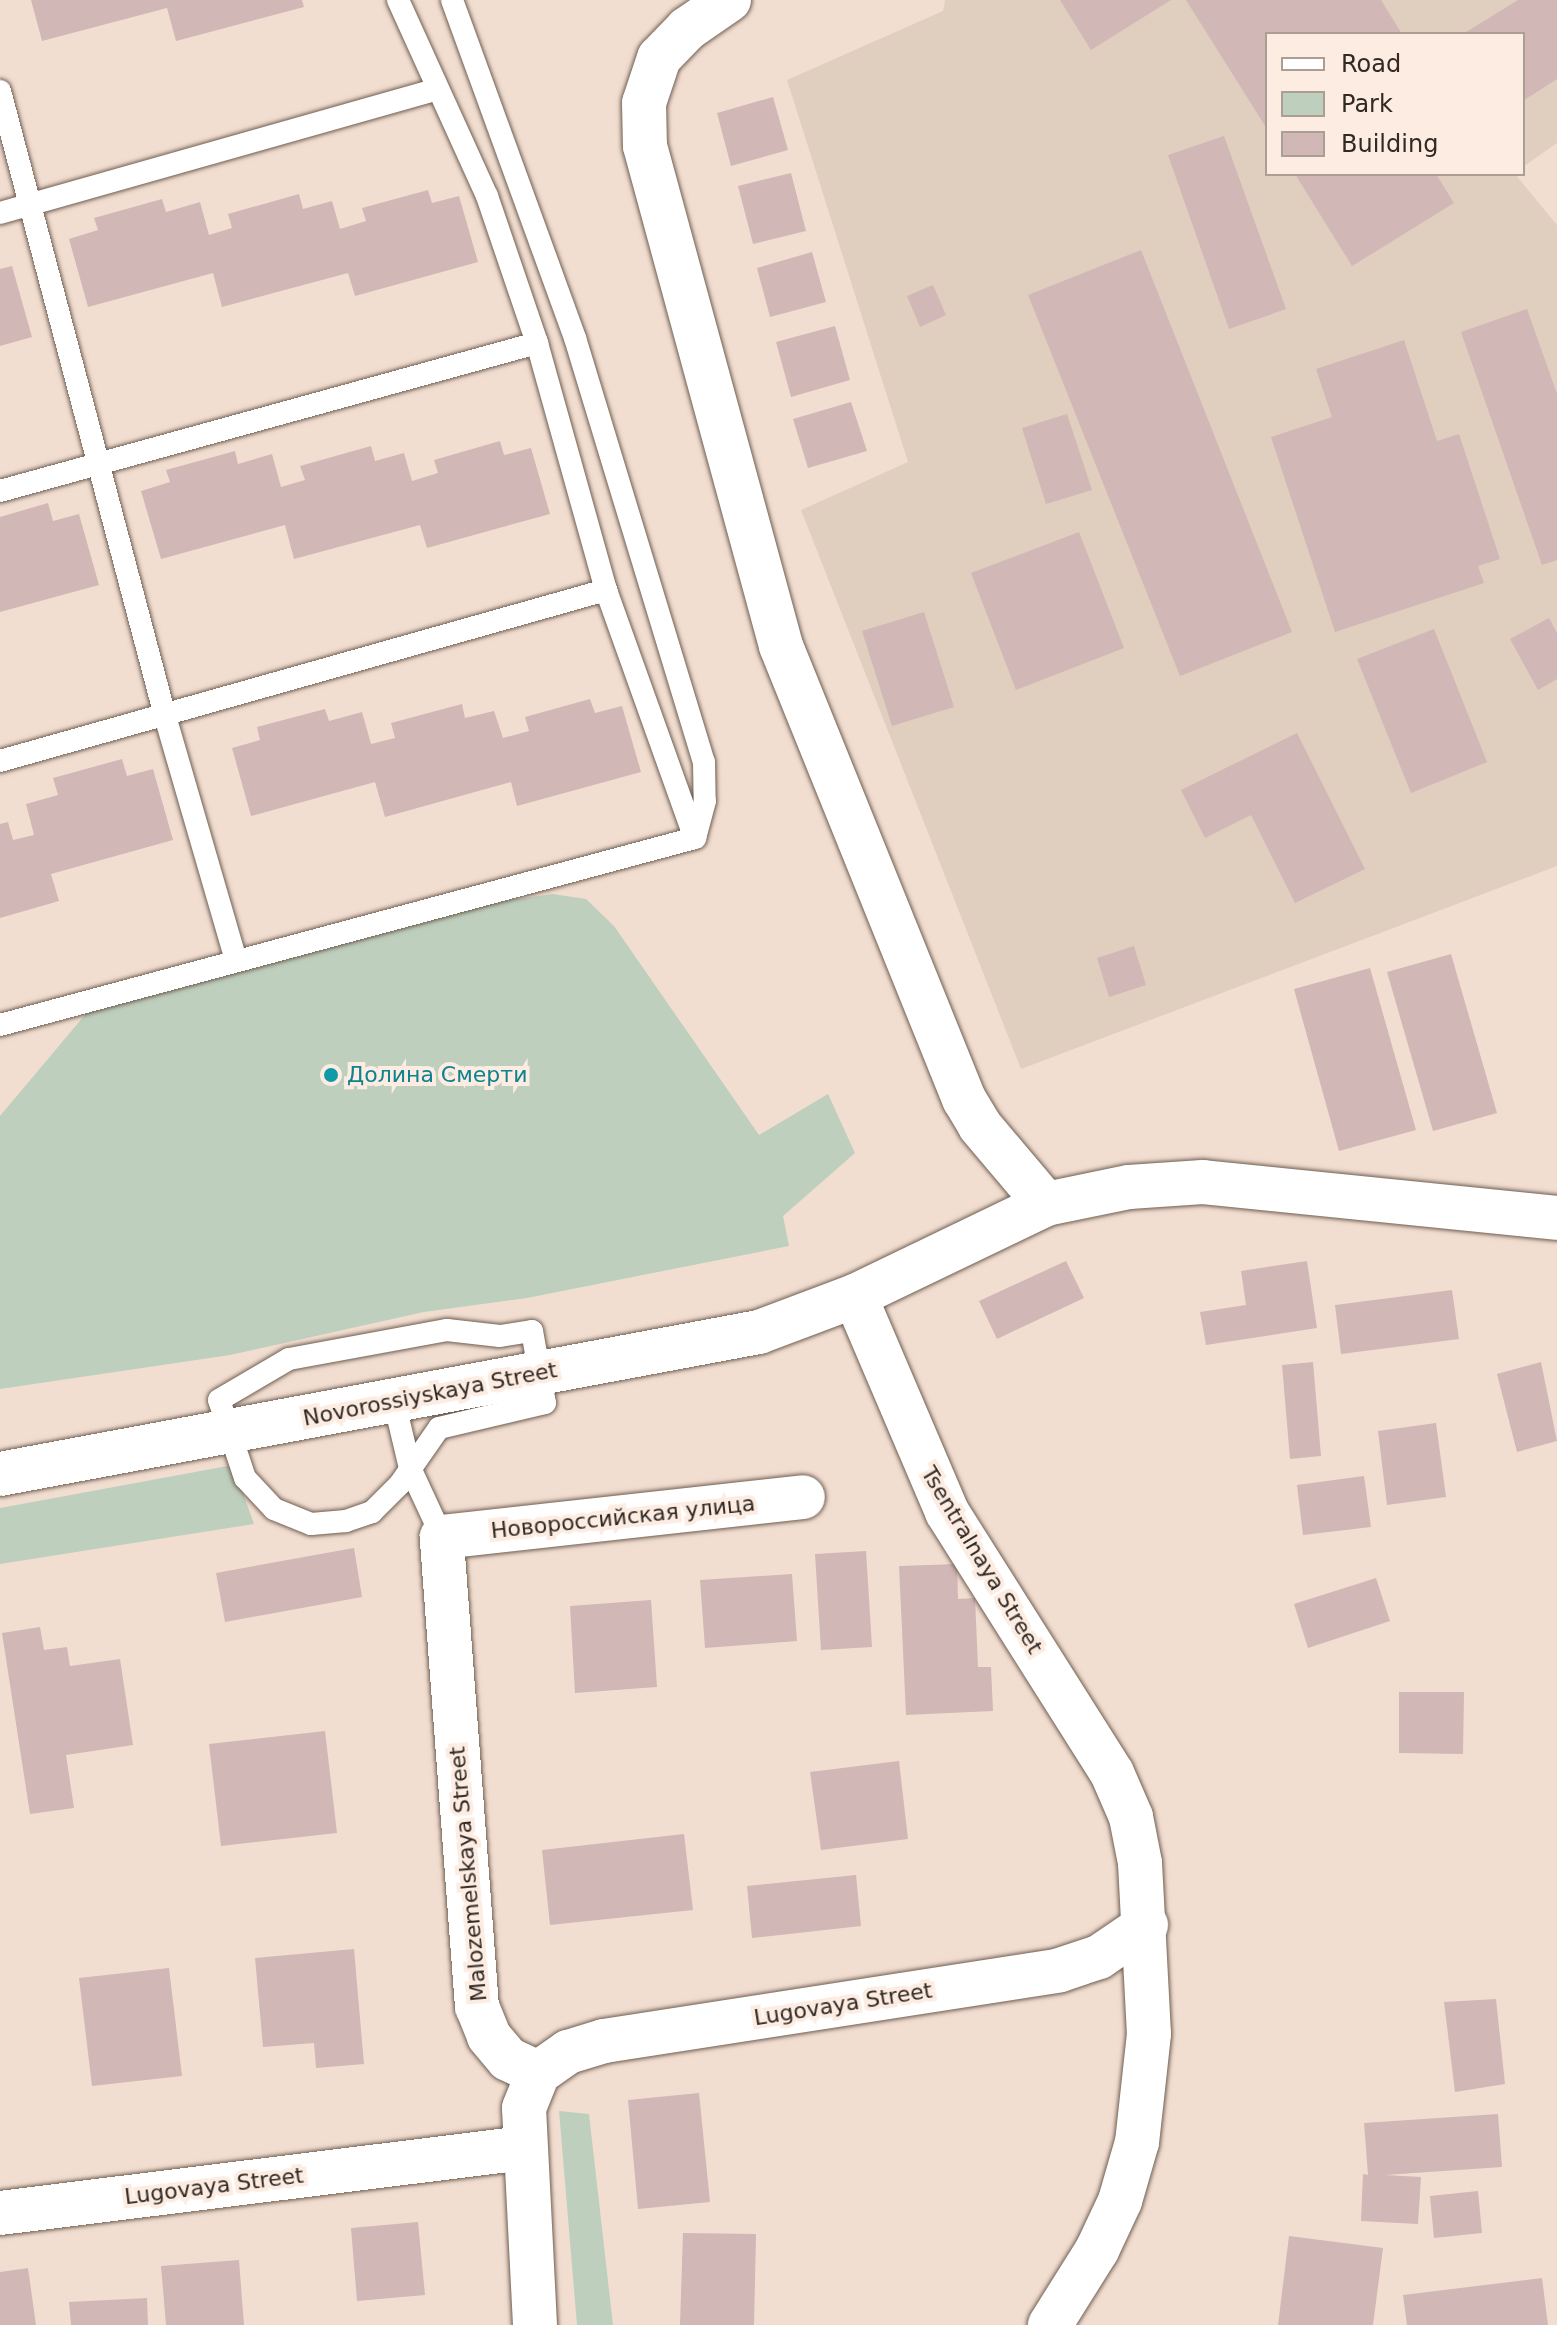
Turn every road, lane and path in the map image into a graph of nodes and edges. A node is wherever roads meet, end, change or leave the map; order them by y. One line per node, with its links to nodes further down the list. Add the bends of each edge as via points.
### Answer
1 (398, 0): 4 (lane)
2 (452, 0): 14 (lane, via 570,324 704,762 705,801)
3 (729, 0): 17 (street, via 687,29 659,58 644,103 645,146 701,360 781,646 964,1099 980,1126)
4 (436, 90): 6 (lane); 8 (lane, via 487,196)
5 (0, 91): 6 (lane)
6 (29, 205): 7 (lane); 9 (lane)
7 (0, 213)
8 (537, 343): 9 (lane); 11 (lane)
9 (99, 463): 10 (lane); 12 (lane)
10 (0, 491)
11 (606, 590): 12 (lane); 14 (lane)
12 (165, 716): 13 (lane); 15 (lane)
13 (0, 761)
14 (695, 838): 15 (lane)
15 (236, 960): 16 (lane)
16 (0, 1025)
17 (1046, 1204): 18 (street, via 1129,1187 1203,1182); 19 (street)
18 (1557, 1218)
19 (855, 1296): 20 (street, Novorossiyskaya Street, via 759,1332); 27 (street, Tsentralnaya Street, via 947,1512 1112,1773 1131,1817)
20 (540, 1374): 21 (street, Novorossiyskaya Street); 22 (lane, via 532,1331 500,1336 447,1330 289,1359 219,1400); 23 (lane, via 545,1403 439,1428)
21 (394, 1401): 22 (street, Novorossiyskaya Street); 23 (lane)
22 (229, 1431): 23 (lane, via 245,1478 274,1509 311,1524 372,1512); 24 (street, Novorossiyskaya Street)
23 (410, 1468): 26 (lane)
24 (0, 1474)
25 (803, 1497): 26 (street, Новороссийская улица)
26 (442, 1537): 28 (street, Malozemelskaya Street, via 477,2007 489,2036 508,2059)
27 (1146, 1925): 28 (street, Lugovaya Street, via 1099,1957 1060,1970 604,2041 568,2052); 32 (street, Tsentralnaya Street, via 1149,2034 1137,2142 1120,2201 1097,2250)
28 (538, 2073): 29 (street, via 524,2108)
29 (524, 2148): 30 (street, Lugovaya Street); 31 (street)
30 (0, 2213)
31 (535, 2325)
32 (1050, 2325)

